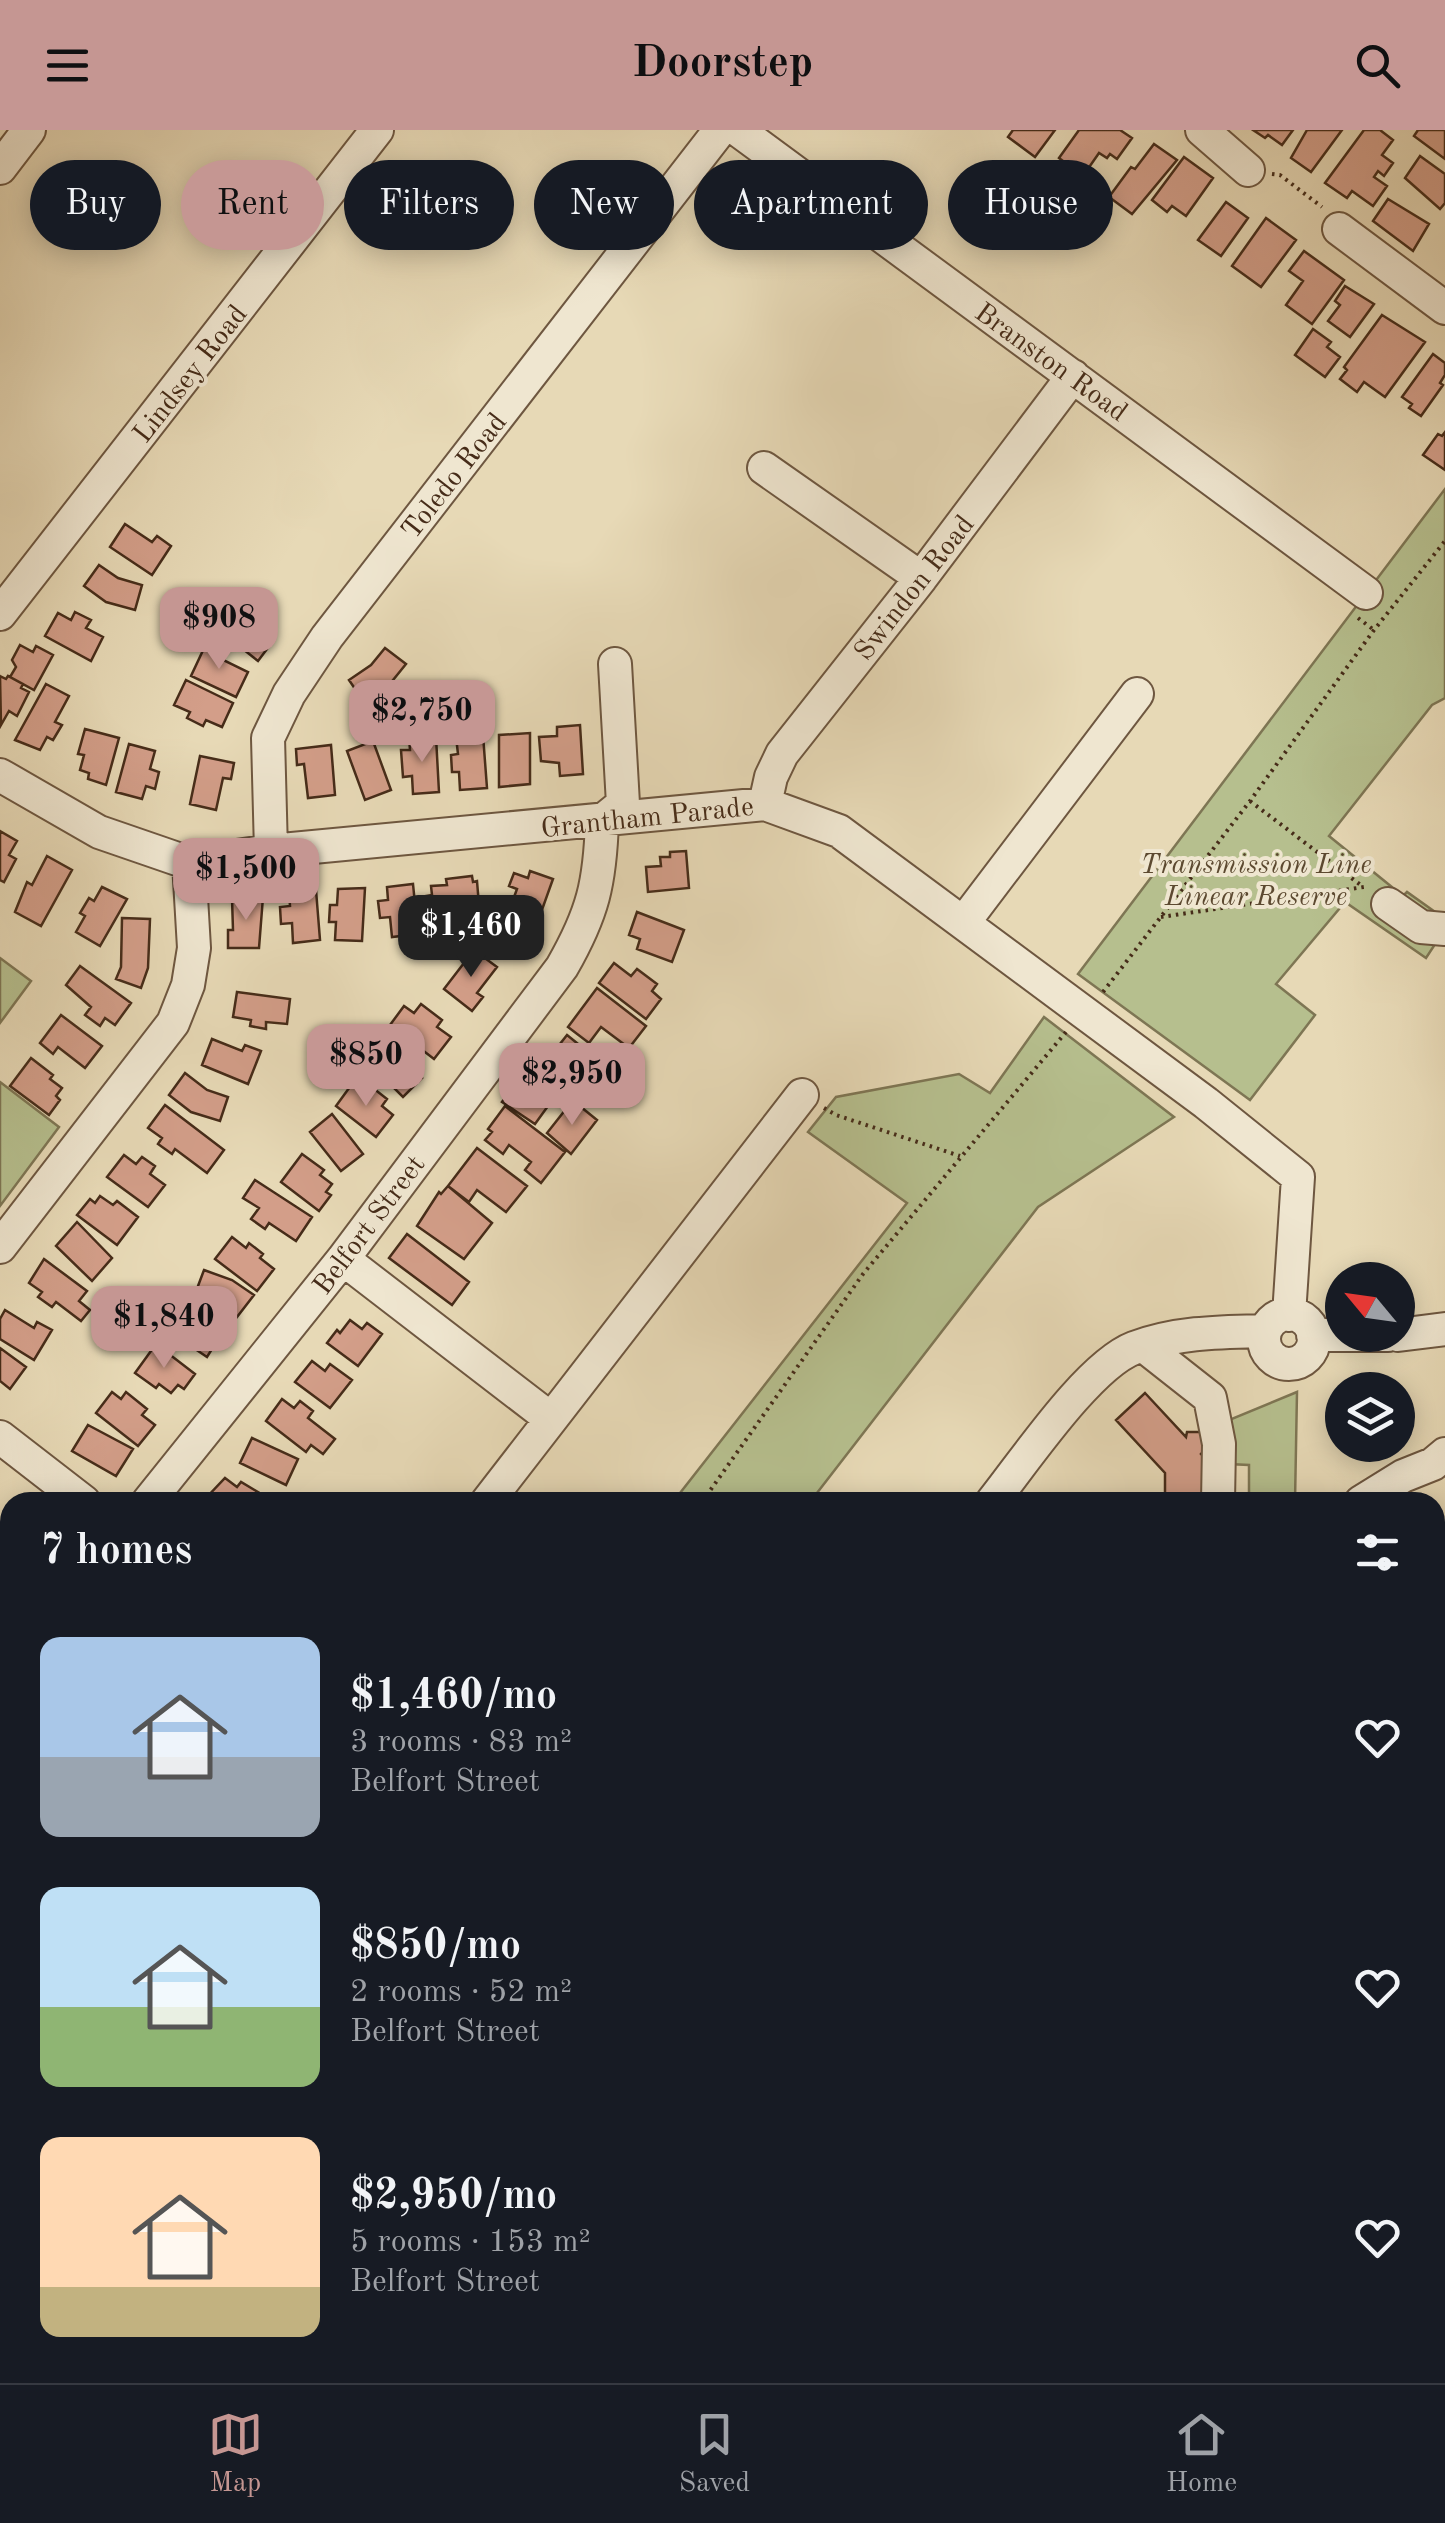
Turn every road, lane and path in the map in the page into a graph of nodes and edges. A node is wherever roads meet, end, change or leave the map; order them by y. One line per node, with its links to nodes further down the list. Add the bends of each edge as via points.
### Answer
1 (29, 130): 6 (street)
2 (376, 130): 15 (street, Lindsey Road)
3 (720, 130): 22 (street, Toledo Road, via 289,694 268,738)
4 (738, 130): 10 (street, Branston Road)
5 (1202, 130): 7 (street)
6 (0, 168)
7 (1248, 170): 8 (path, via 1280,175 1333,216)
8 (1338, 229): 9 (street)
9 (1440, 292)
10 (1073, 376): 13 (street, Swindon Road); 14 (street, Branston Road)
11 (764, 468): 13 (street)
12 (1445, 541): 19 (path)
13 (921, 578): 20 (street, Swindon Road, via 782,754)
14 (1366, 593)
15 (0, 614)
16 (615, 664): 21 (street, via 623,804)
17 (1138, 694): 26 (street)
18 (0, 775): 23 (street, Grantham Parade, via 99,832)
19 (1250, 801): 24 (path); 25 (path)
20 (765, 804): 21 (street, Grantham Parade); 26 (street, Grantham Parade, via 839,831)
21 (602, 822): 22 (street, Grantham Parade); 33 (street, Belfort Street, via 596,894 562,967)
22 (270, 851): 23 (street, Grantham Parade)
23 (189, 862): 32 (street, via 194,948 173,1023)
24 (1376, 896): 25 (path); 27 (street, via 1421,926)
25 (1161, 917): 28 (path)
26 (964, 922): 34 (street, Grantham Parade, via 1298,1178)
27 (1445, 930)
28 (1100, 996)
29 (1076, 1021): 31 (path)
30 (802, 1095): 31 (path, via 836,1115); 39 (street)
31 (960, 1156): 45 (path, via 863,1274)
32 (0, 1247)
33 (343, 1259): 39 (street); 43 (street, Belfort Street)
34 (1289, 1327): 36 (street); 38 (street, via 1196,1332)
35 (1445, 1329): 37 (street)
36 (1325, 1330)
37 (1415, 1332)
38 (1144, 1346): 46 (street, via 1130,1349 1082,1388); 47 (street, via 1210,1398)
39 (551, 1419): 44 (street)
40 (0, 1438): 42 (street)
41 (1445, 1454): 48 (street)
42 (71, 1492)
43 (156, 1492)
44 (496, 1492)
45 (709, 1492)
46 (1000, 1492)
47 (1218, 1492)
48 (1377, 1492)

